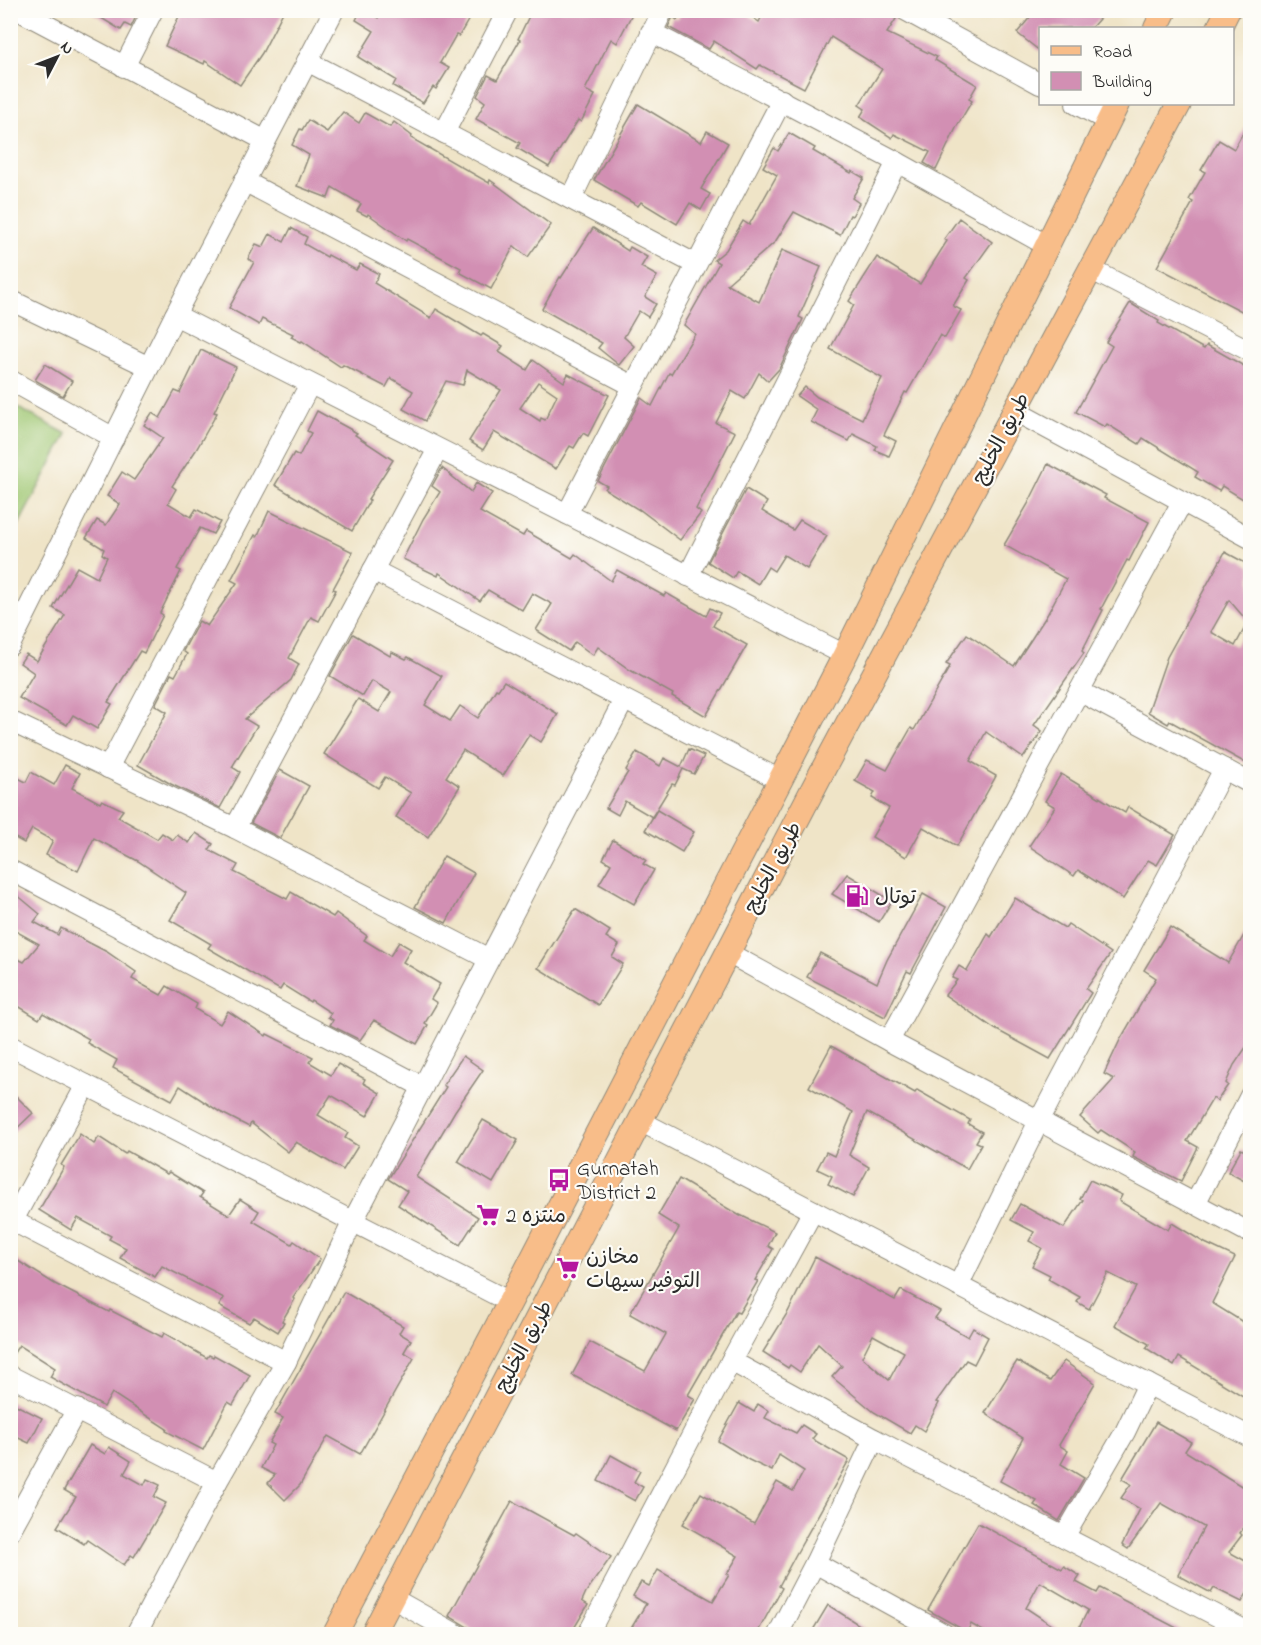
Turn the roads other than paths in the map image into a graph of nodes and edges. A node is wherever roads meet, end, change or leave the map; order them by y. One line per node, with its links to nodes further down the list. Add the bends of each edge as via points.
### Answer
1 (18, 10): 13 (street)
2 (153, 10): 13 (street)
3 (334, 10): 12 (street)
4 (508, 10): 19 (street)
5 (663, 10): 11 (street)
6 (905, 10): 14 (street)
7 (1165, 10): 9 (main road)
8 (1228, 10): 10 (main road)
9 (1156, 27)
10 (1220, 27)
11 (651, 32): 15 (street); 23 (street)
12 (307, 61): 19 (street); 20 (street)
13 (124, 67): 20 (street)
14 (1039, 83)
15 (782, 100): 21 (street); 25 (street)
16 (1081, 105): 18 (street)
17 (1178, 105): 26 (main road, طريق الخليج)
18 (1113, 112): 24 (main road, طريق الخليج)
19 (444, 133): 23 (street)
20 (264, 140): 22 (street)
21 (897, 162): 24 (street); 41 (street)
22 (244, 181): 28 (street); 33 (street)
23 (571, 200): 25 (street)
24 (1046, 245): 43 (main road, طريق الخليج)
25 (695, 264): 33 (street)
26 (1090, 269): 29 (street); 34 (main road, طريق الخليج)
27 (10, 300): 30 (street)
28 (175, 315): 30 (street); 32 (street)
29 (1251, 351)
30 (149, 367): 35 (street)
31 (10, 380): 35 (street)
32 (310, 384): 36 (street); 47 (street)
33 (633, 386): 38 (street)
34 (1015, 411): 37 (street); 53 (main road, طريق الخليج)
35 (114, 438): 42 (street)
36 (438, 449): 38 (street); 40 (street)
37 (1182, 502): 39 (street); 44 (street)
38 (567, 514): 41 (street)
39 (1251, 538)
40 (373, 570): 45 (street); 51 (street)
41 (688, 576): 43 (street)
42 (10, 645)
43 (845, 655): 49 (main road, طريق الخليج)
44 (1079, 691): 48 (street); 55 (street)
45 (624, 700): 49 (street); 54 (street)
46 (10, 721): 47 (street)
47 (108, 768): 51 (street)
48 (1224, 769): 50 (street); 61 (street)
49 (780, 780): 68 (main road, طريق الخليج)
50 (1251, 783)
51 (235, 828): 54 (street)
52 (10, 870): 58 (street)
53 (728, 953): 55 (street); 60 (main road, طريق الخليج)
54 (489, 959): 58 (street)
55 (888, 1041): 61 (street)
56 (10, 1046): 57 (street)
57 (86, 1085): 64 (street); 65 (street)
58 (423, 1087): 64 (street)
59 (1251, 1096): 62 (street)
60 (640, 1121): 63 (street); 80 (main road, طريق الخليج)
61 (1039, 1121): 62 (street); 67 (street)
62 (1196, 1204): 66 (street)
63 (813, 1211): 67 (street); 69 (street)
64 (353, 1221): 68 (street); 70 (street)
65 (12, 1224): 70 (street)
66 (1251, 1233)
67 (958, 1286): 72 (street)
68 (510, 1302): 83 (main road, طريق الخليج)
69 (731, 1360): 75 (street); 86 (street)
70 (286, 1362): 76 (street)
71 (10, 1376): 73 (street)
72 (1148, 1384): 74 (street); 78 (street)
73 (77, 1409): 76 (street); 77 (street)
74 (1251, 1437)
75 (874, 1439): 78 (street); 79 (street)
76 (217, 1482): 82 (street)
77 (10, 1531)
78 (1064, 1537): 81 (street)
79 (815, 1563): 87 (street); 88 (street)
80 (392, 1598): 84 (main road, طريق الخليج); 85 (street)
81 (1251, 1633)
82 (136, 1635)
83 (335, 1635)
84 (373, 1635)
85 (456, 1635)
86 (588, 1635)
87 (778, 1635)
88 (944, 1635)

